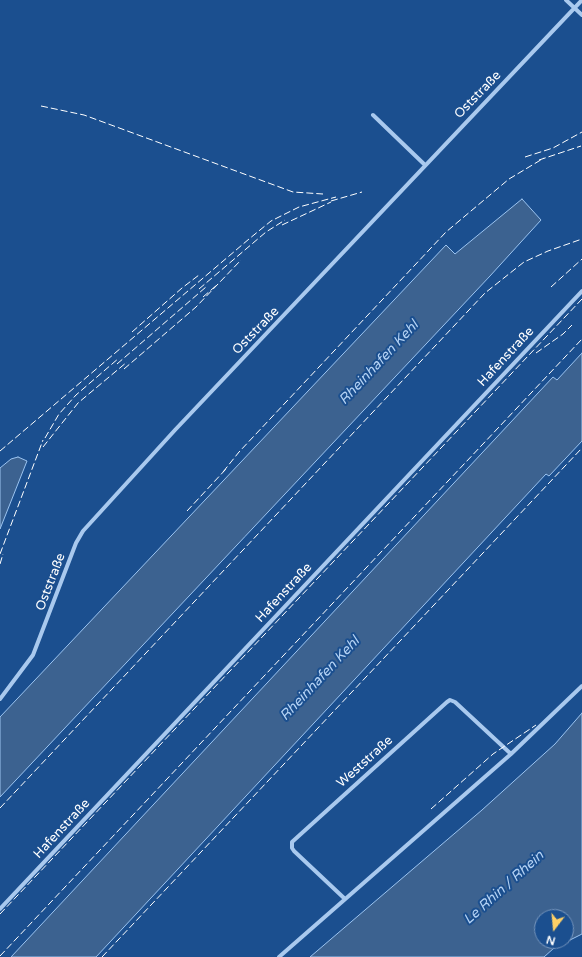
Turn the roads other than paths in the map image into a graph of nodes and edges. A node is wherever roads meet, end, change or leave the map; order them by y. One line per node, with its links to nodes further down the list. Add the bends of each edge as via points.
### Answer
1 (566, 0): 3 (street)
2 (582, 0): 3 (street, Oststraße)
3 (574, 8): 4 (street); 6 (street, Oststraße)
4 (582, 15)
5 (373, 116): 6 (street)
6 (425, 165): 9 (street, Oststraße, via 83,531 76,543 33,655)
7 (582, 291): 12 (street, Hafenstraße)
8 (582, 686): 10 (street)
9 (0, 699)
10 (511, 754): 11 (street); 11 (street, Weststraße, via 455,702 447,702 292,842 294,851)
11 (345, 899): 13 (street)
12 (0, 909)
13 (279, 957)

